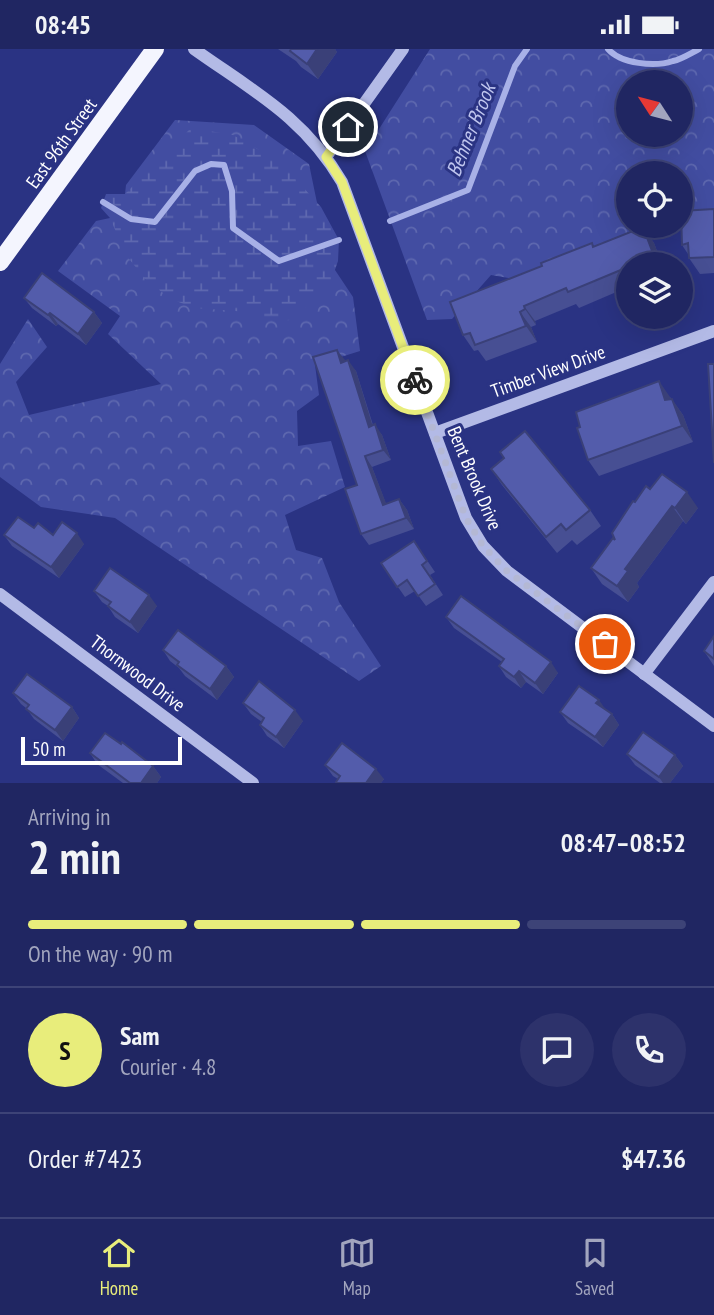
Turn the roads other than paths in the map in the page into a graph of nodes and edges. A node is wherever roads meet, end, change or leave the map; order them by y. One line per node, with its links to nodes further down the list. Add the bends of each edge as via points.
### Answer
1 (155, 49): 5 (main road, East 96th Street)
2 (194, 49): 4 (street, Bent Brook Drive, via 288,115)
3 (404, 49): 4 (street)
4 (326, 157): 7 (street, Bent Brook Drive, via 342,182)
5 (0, 263)
6 (714, 331): 7 (street, Timber View Drive)
7 (435, 433): 10 (street, Bent Brook Drive, via 466,518 488,553)
8 (714, 582): 10 (street)
9 (0, 594): 12 (street, Thornwood Drive)
10 (644, 674): 11 (street, Bent Brook Drive)
11 (714, 726)
12 (253, 783)

